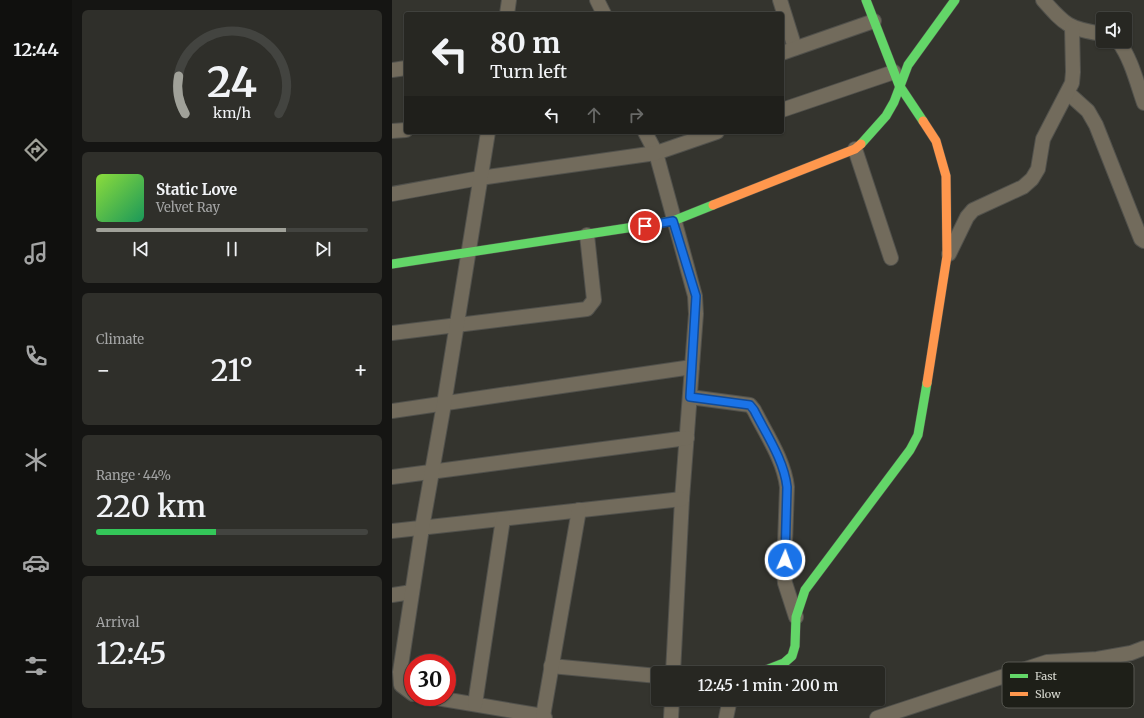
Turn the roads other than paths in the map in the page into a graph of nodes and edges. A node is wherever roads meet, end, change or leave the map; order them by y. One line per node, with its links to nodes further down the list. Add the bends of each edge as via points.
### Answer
1 (509, 0): 7 (street)
2 (597, 0): 8 (street)
3 (780, 0): 9 (street)
4 (866, 0): 10 (street)
5 (955, 0): 20 (street, via 908,65)
6 (1043, 0): 12 (street, via 1062,21)
7 (507, 12)
8 (603, 12)
9 (782, 12)
10 (874, 21): 15 (street); 19 (street)
11 (784, 26): 15 (street)
12 (1072, 27): 13 (street); 21 (street, via 1073,72)
13 (1096, 33)
14 (1123, 48): 17 (street)
15 (788, 51)
16 (404, 68): 18 (street)
17 (1138, 69): 22 (street)
18 (392, 70)
19 (894, 72): 20 (street); 23 (street)
20 (899, 85): 29 (street, via 894,102 883,120 869,138); 37 (street, via 936,141 942,157 946,176)
21 (1068, 93): 35 (street, via 1088,111 1096,125 1141,239); 37 (street, via 1043,139 1038,169 1032,179 1023,186 973,210)
22 (1144, 103)
23 (784, 109)
24 (404, 130): 25 (street)
25 (392, 131)
26 (488, 134): 31 (street)
27 (646, 134): 30 (street)
28 (711, 134): 30 (street)
29 (855, 149): 33 (street); 38 (street)
30 (656, 153): 31 (street); 33 (street)
31 (480, 178): 32 (street); 36 (street)
32 (392, 194)
33 (673, 221): 34 (street); 42 (street, via 696,296)
34 (587, 235): 36 (street); 40 (street, via 594,300 587,309)
35 (1144, 241)
36 (468, 252): 39 (street); 40 (street)
37 (947, 256): 56 (street, via 918,435 910,450 805,590)
38 (891, 258)
39 (392, 264)
40 (456, 325): 41 (street); 44 (street)
41 (392, 333)
42 (692, 367): 43 (street); 44 (street)
43 (690, 397): 46 (street); 56 (street, via 750,405 775,451 786,475 784,572)
44 (444, 404): 45 (street); 47 (street)
45 (392, 411)
46 (687, 438): 47 (street); 49 (street)
47 (432, 472): 48 (street); 52 (street)
48 (392, 477)
49 (682, 499): 50 (street); 60 (street)
50 (579, 510): 51 (street); 59 (street)
51 (503, 519): 52 (street); 68 (street)
52 (422, 528): 53 (street); 54 (street)
53 (392, 531)
54 (412, 592): 55 (street); 64 (street, via 400,672 401,685)
55 (392, 595)
56 (796, 617): 61 (street, via 792,656)
57 (1144, 648): 58 (street, via 1097,659)
58 (1047, 662)
59 (552, 666): 62 (street); 71 (street)
60 (673, 666)
61 (776, 666)
62 (651, 675)
63 (1002, 677): 74 (street)
64 (404, 687)
65 (392, 688): 66 (street)
66 (404, 691)
67 (456, 701): 68 (street)
68 (475, 704): 71 (street)
69 (672, 706): 72 (street)
70 (729, 706): 73 (street)
71 (544, 717)
72 (671, 718)
73 (726, 718)
74 (876, 718)

